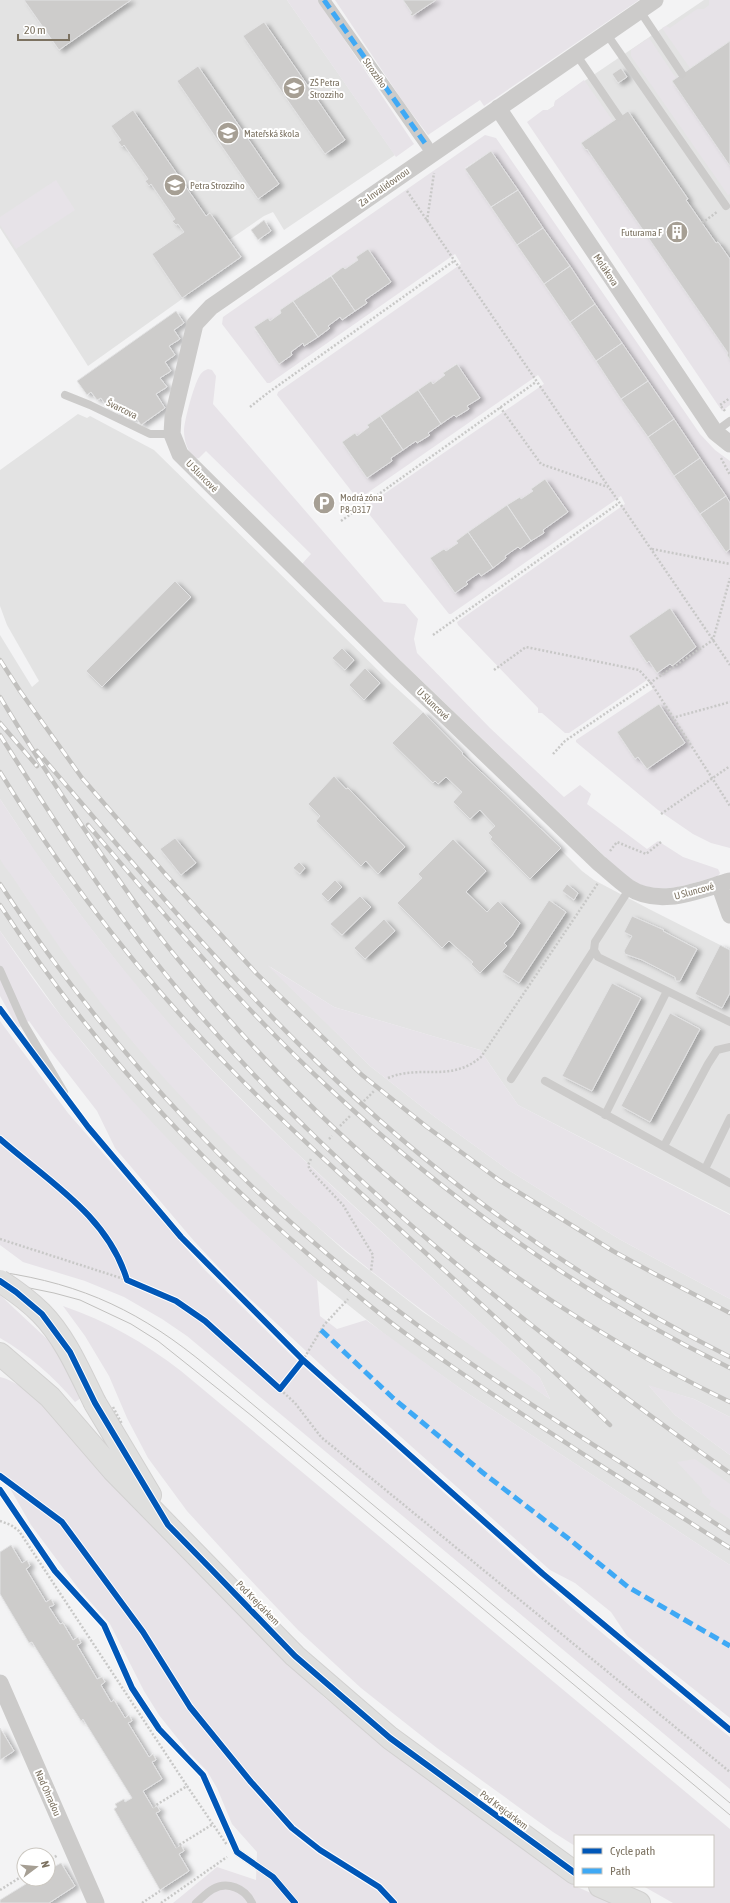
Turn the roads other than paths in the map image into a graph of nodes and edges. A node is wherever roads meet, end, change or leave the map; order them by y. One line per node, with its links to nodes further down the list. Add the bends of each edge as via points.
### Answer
1 (324, 0): 9 (street, Strozziho)
2 (655, 0): 3 (street, Za Invalidovnou)
3 (640, 11): 4 (street, Za Invalidovnou); 6 (lane)
4 (606, 33): 5 (street, Za Invalidovnou); 10 (lane)
5 (576, 54): 7 (street, Za Invalidovnou); 8 (lane)
6 (682, 74)
7 (498, 108): 12 (street, Za Invalidovnou, via 211,307 195,324); 14 (street, Molákova)
8 (619, 117)
9 (427, 146)
10 (726, 206)
11 (64, 395): 15 (lane, Švarcova, via 150,434)
12 (173, 417): 15 (street, U Sluncové)
13 (730, 421): 14 (lane)
14 (715, 432): 16 (street, Molákova)
15 (172, 434): 18 (street, U Sluncové, via 180,454 383,656 599,863)
16 (730, 444)
17 (724, 882): 18 (street, U Sluncové, via 668,897 648,895); 19 (street, U Sluncové)
18 (630, 888): 20 (lane, via 595,942)
19 (730, 915)
20 (594, 950): 22 (lane, via 598,957); 25 (lane)
21 (0, 970): 27 (lane, via 24,1024)
22 (667, 991): 23 (lane); 28 (lane)
23 (730, 1022)
24 (730, 1046): 30 (lane, via 717,1050)
25 (511, 1079)
26 (545, 1081): 28 (lane)
27 (64, 1092)
28 (605, 1115): 30 (lane)
29 (730, 1118): 31 (lane)
30 (664, 1146): 31 (lane)
31 (705, 1168): 32 (lane)
32 (730, 1183)
33 (0, 1281): 35 (main road, Pod Krejcárkem, bridge, via 42,1314 70,1352 94,1403)
34 (0, 1354): 35 (main road, Pod Krejcárkem, via 50,1397 113,1470)
35 (168, 1525): 38 (main road, Pod Krejcárkem, via 295,1656 390,1738)
36 (2, 1694): 40 (street, Nad Ohradou)
37 (235, 1853): 43 (lane, via 273,1877)
38 (574, 1872)
39 (602, 1887): 44 (main road)
40 (96, 1903)
41 (196, 1903): 42 (lane, via 212,1889 223,1885 236,1887 244,1892)
42 (252, 1903)
43 (295, 1903)
44 (639, 1903)

